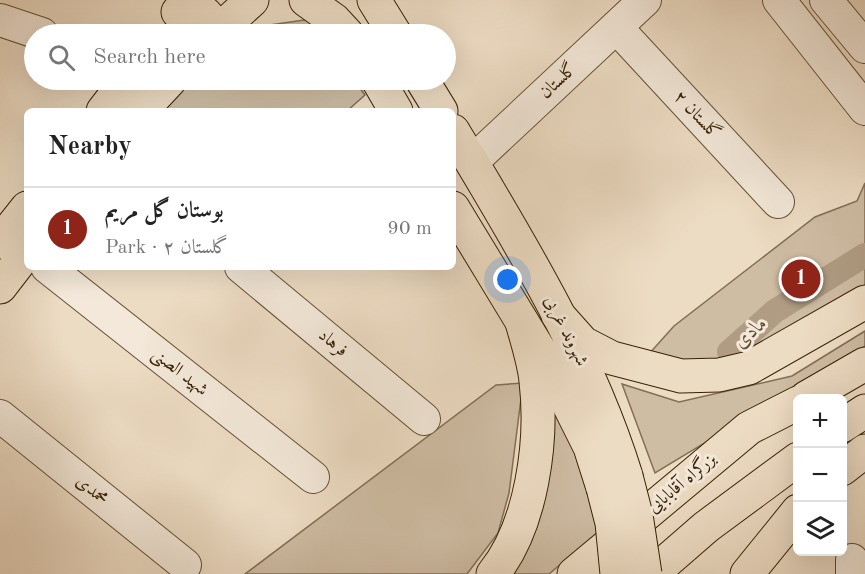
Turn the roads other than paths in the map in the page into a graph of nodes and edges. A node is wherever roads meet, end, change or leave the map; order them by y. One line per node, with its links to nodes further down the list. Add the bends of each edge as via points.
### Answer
1 (252, 0): 10 (main road)
2 (374, 0): 12 (main road)
3 (645, 0): 13 (street, گلستان)
4 (779, 0): 24 (street)
5 (826, 0): 15 (street)
6 (314, 3): 11 (main road)
7 (175, 15): 9 (main road, via 196,8 204,12)
8 (0, 20): 14 (street)
9 (211, 24)
10 (226, 24)
11 (338, 24)
12 (388, 24)
13 (616, 27): 26 (street, گلستان); 27 (street, گلستان ۲)
14 (24, 28)
15 (865, 47)
16 (119, 90): 20 (main road)
17 (161, 90): 21 (main road)
18 (384, 90): 22 (main road)
19 (428, 90): 23 (main road)
20 (105, 108)
21 (144, 108)
22 (394, 108)
23 (439, 108)
24 (865, 109)
25 (456, 136): 26 (main road, شهروند غربی)
26 (472, 162): 35 (main road, شهروند غربی)
27 (778, 202)
28 (456, 212): 36 (main road, شهروند غربی)
29 (24, 213): 30 (main road)
30 (7, 243): 33 (main road)
31 (51, 270): 47 (street, شهید الصنی)
32 (245, 270): 42 (street, فرهاد)
33 (0, 287)
34 (865, 302): 35 (main road, via 749,368 719,375 681,376 612,358 583,343)
35 (558, 315): 48 (main road, شهروند غربی, via 613,435)
36 (522, 322): 48 (main road, شهروند غربی, via 590,447); 51 (main road, via 536,379 539,426 529,498)
37 (865, 363): 38 (main road)
38 (814, 394)
39 (793, 406): 52 (main road, بزرگراه آقابابایی, via 749,428)
40 (865, 411): 43 (main road)
41 (0, 416): 50 (street, محمدی)
42 (424, 419)
43 (847, 423)
44 (865, 451): 46 (main road)
45 (793, 463): 55 (main road, via 706,527)
46 (847, 466)
47 (313, 477)
48 (614, 482): 53 (main road, bridge, via 612,523); 54 (main road, bridge, via 636,515)
49 (793, 517): 56 (main road)
50 (185, 565)
51 (493, 574)
52 (574, 574)
53 (617, 574)
54 (645, 574)
55 (652, 574)
56 (747, 574)

